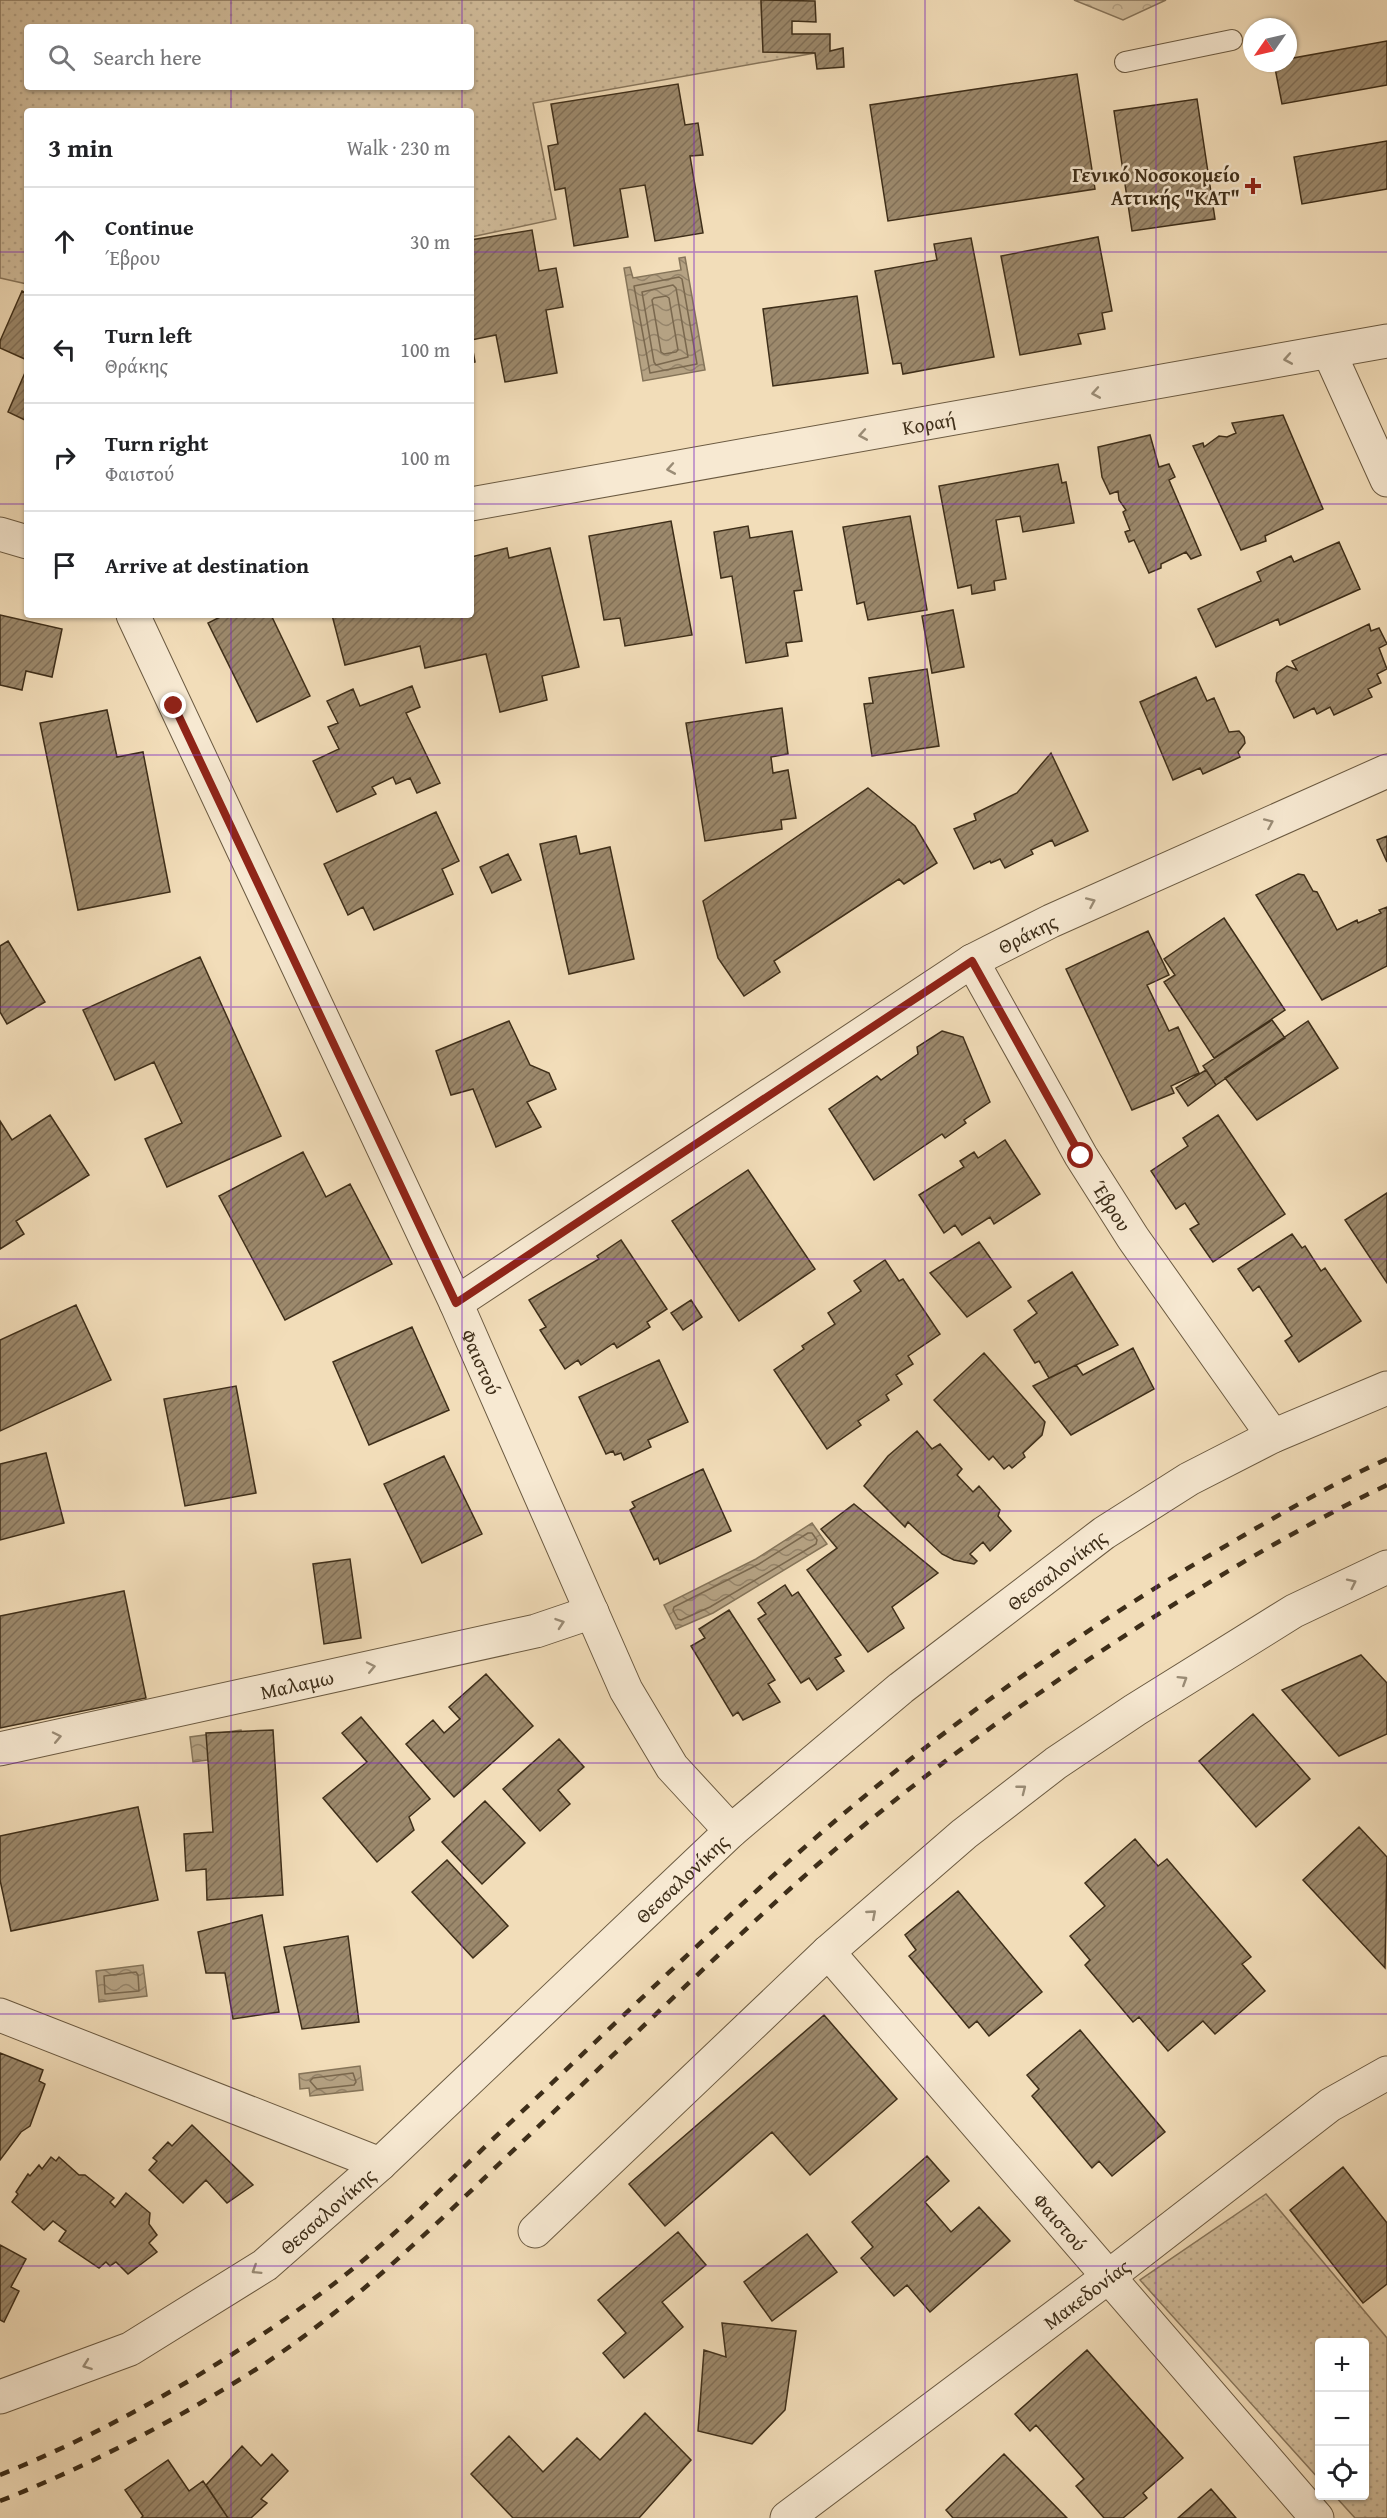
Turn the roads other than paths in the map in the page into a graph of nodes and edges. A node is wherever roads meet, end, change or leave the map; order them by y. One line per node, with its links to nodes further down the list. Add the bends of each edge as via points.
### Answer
1 (1232, 39): 2 (lane)
2 (1125, 62)
3 (1387, 341): 4 (street, Κοραή)
4 (1329, 352): 5 (street); 6 (street, Κοραή, one-way to 6)
5 (1387, 480)
6 (474, 503)
7 (0, 534): 8 (street)
8 (24, 541)
9 (134, 618): 12 (street, Φαιστού)
10 (1387, 771): 11 (street, Θράκης, one-way to 10, via 1050,921)
11 (972, 961): 12 (street, Θράκης); 14 (street, Έβρου, via 1081,1156)
12 (456, 1303): 16 (street, Φαιστού)
13 (1387, 1388): 14 (street, Θεσσαλονίκης)
14 (1273, 1436): 18 (street, Θεσσαλονίκης, via 1189,1479 1104,1533 900,1688)
15 (1387, 1567): 19 (street, one-way to 15, via 964,1834 1056,1763 1294,1611)
16 (592, 1612): 17 (street, Μαλαμω, one-way to 16, via 536,1631); 18 (street, Φαιστού, via 626,1690 672,1767)
17 (0, 1749)
18 (731, 1831): 22 (street, Θεσσαλονίκης)
19 (828, 1952): 23 (street); 24 (street, Φαιστού)
20 (0, 2015): 22 (street)
21 (1387, 2073): 24 (street, Μακεδονίας, via 1330,2105)
22 (380, 2164): 25 (street, Θεσσαλονίκης, one-way to 25, via 265,2265 130,2349)
23 (535, 2230)
24 (1108, 2277): 26 (street, Μακεδονίας); 27 (street, Φαιστού)
25 (0, 2397)
26 (787, 2518)
27 (1317, 2518)

